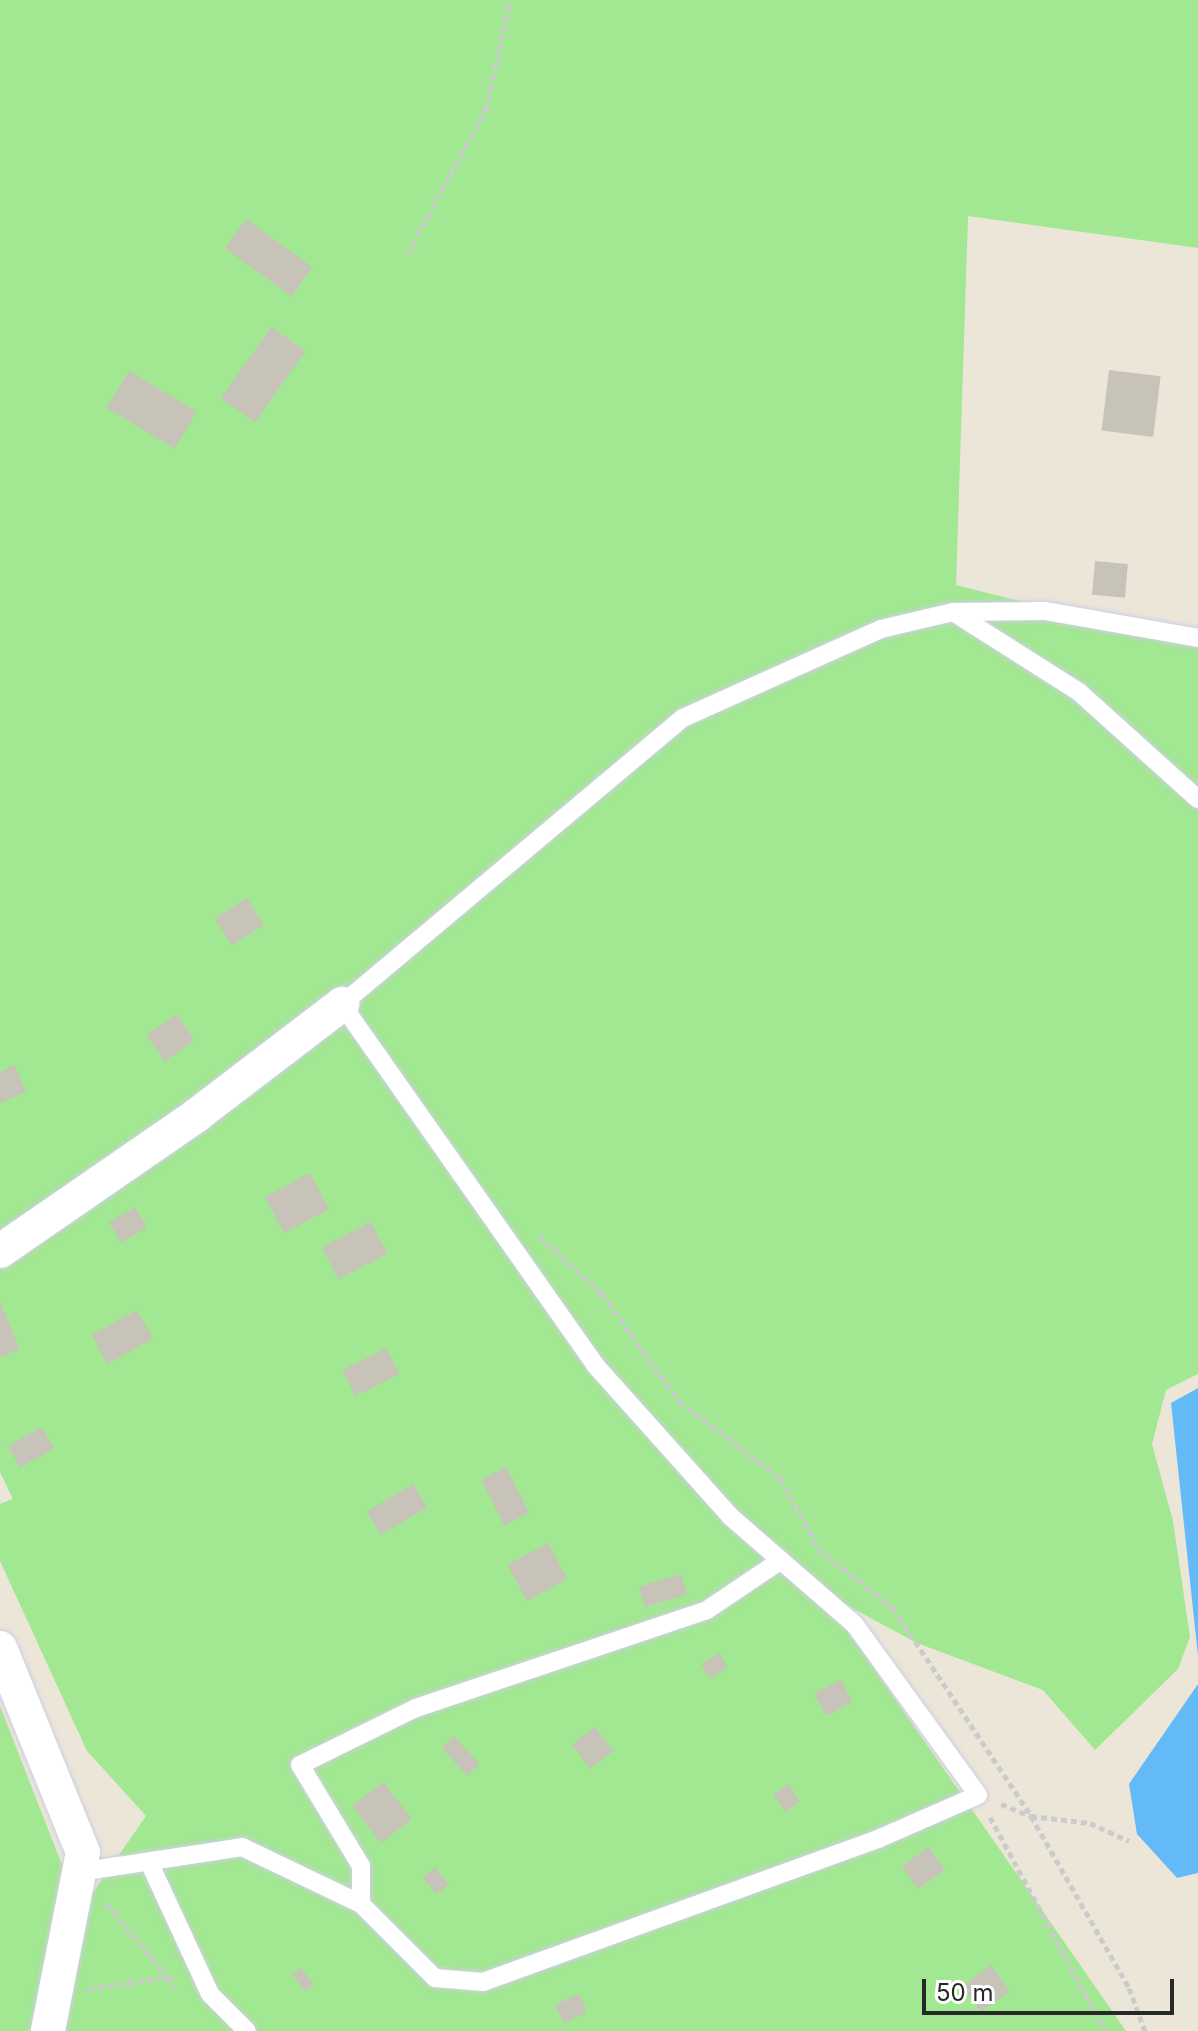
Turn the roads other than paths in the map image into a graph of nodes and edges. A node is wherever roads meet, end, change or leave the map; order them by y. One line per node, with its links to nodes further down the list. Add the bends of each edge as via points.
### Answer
1 (953, 612): 2 (lane, via 1045,611); 3 (lane, via 1079,692); 4 (lane, via 881,629 683,718)
2 (1198, 638)
3 (1198, 799)
4 (342, 1004): 5 (street, via 197,1115); 6 (lane, via 596,1366 731,1517)
5 (0, 1251)
6 (781, 1560): 10 (lane, via 707,1610 416,1708 300,1765 361,1866); 10 (lane, via 854,1624 978,1795 878,1839 483,1982 435,1978)
7 (0, 1648): 9 (street, via 83,1852)
8 (149, 1862): 9 (lane); 10 (lane, via 242,1847); 12 (lane, via 210,1994)
9 (79, 1872): 11 (street)
10 (361, 1904)
11 (50, 2022)
12 (247, 2031)

